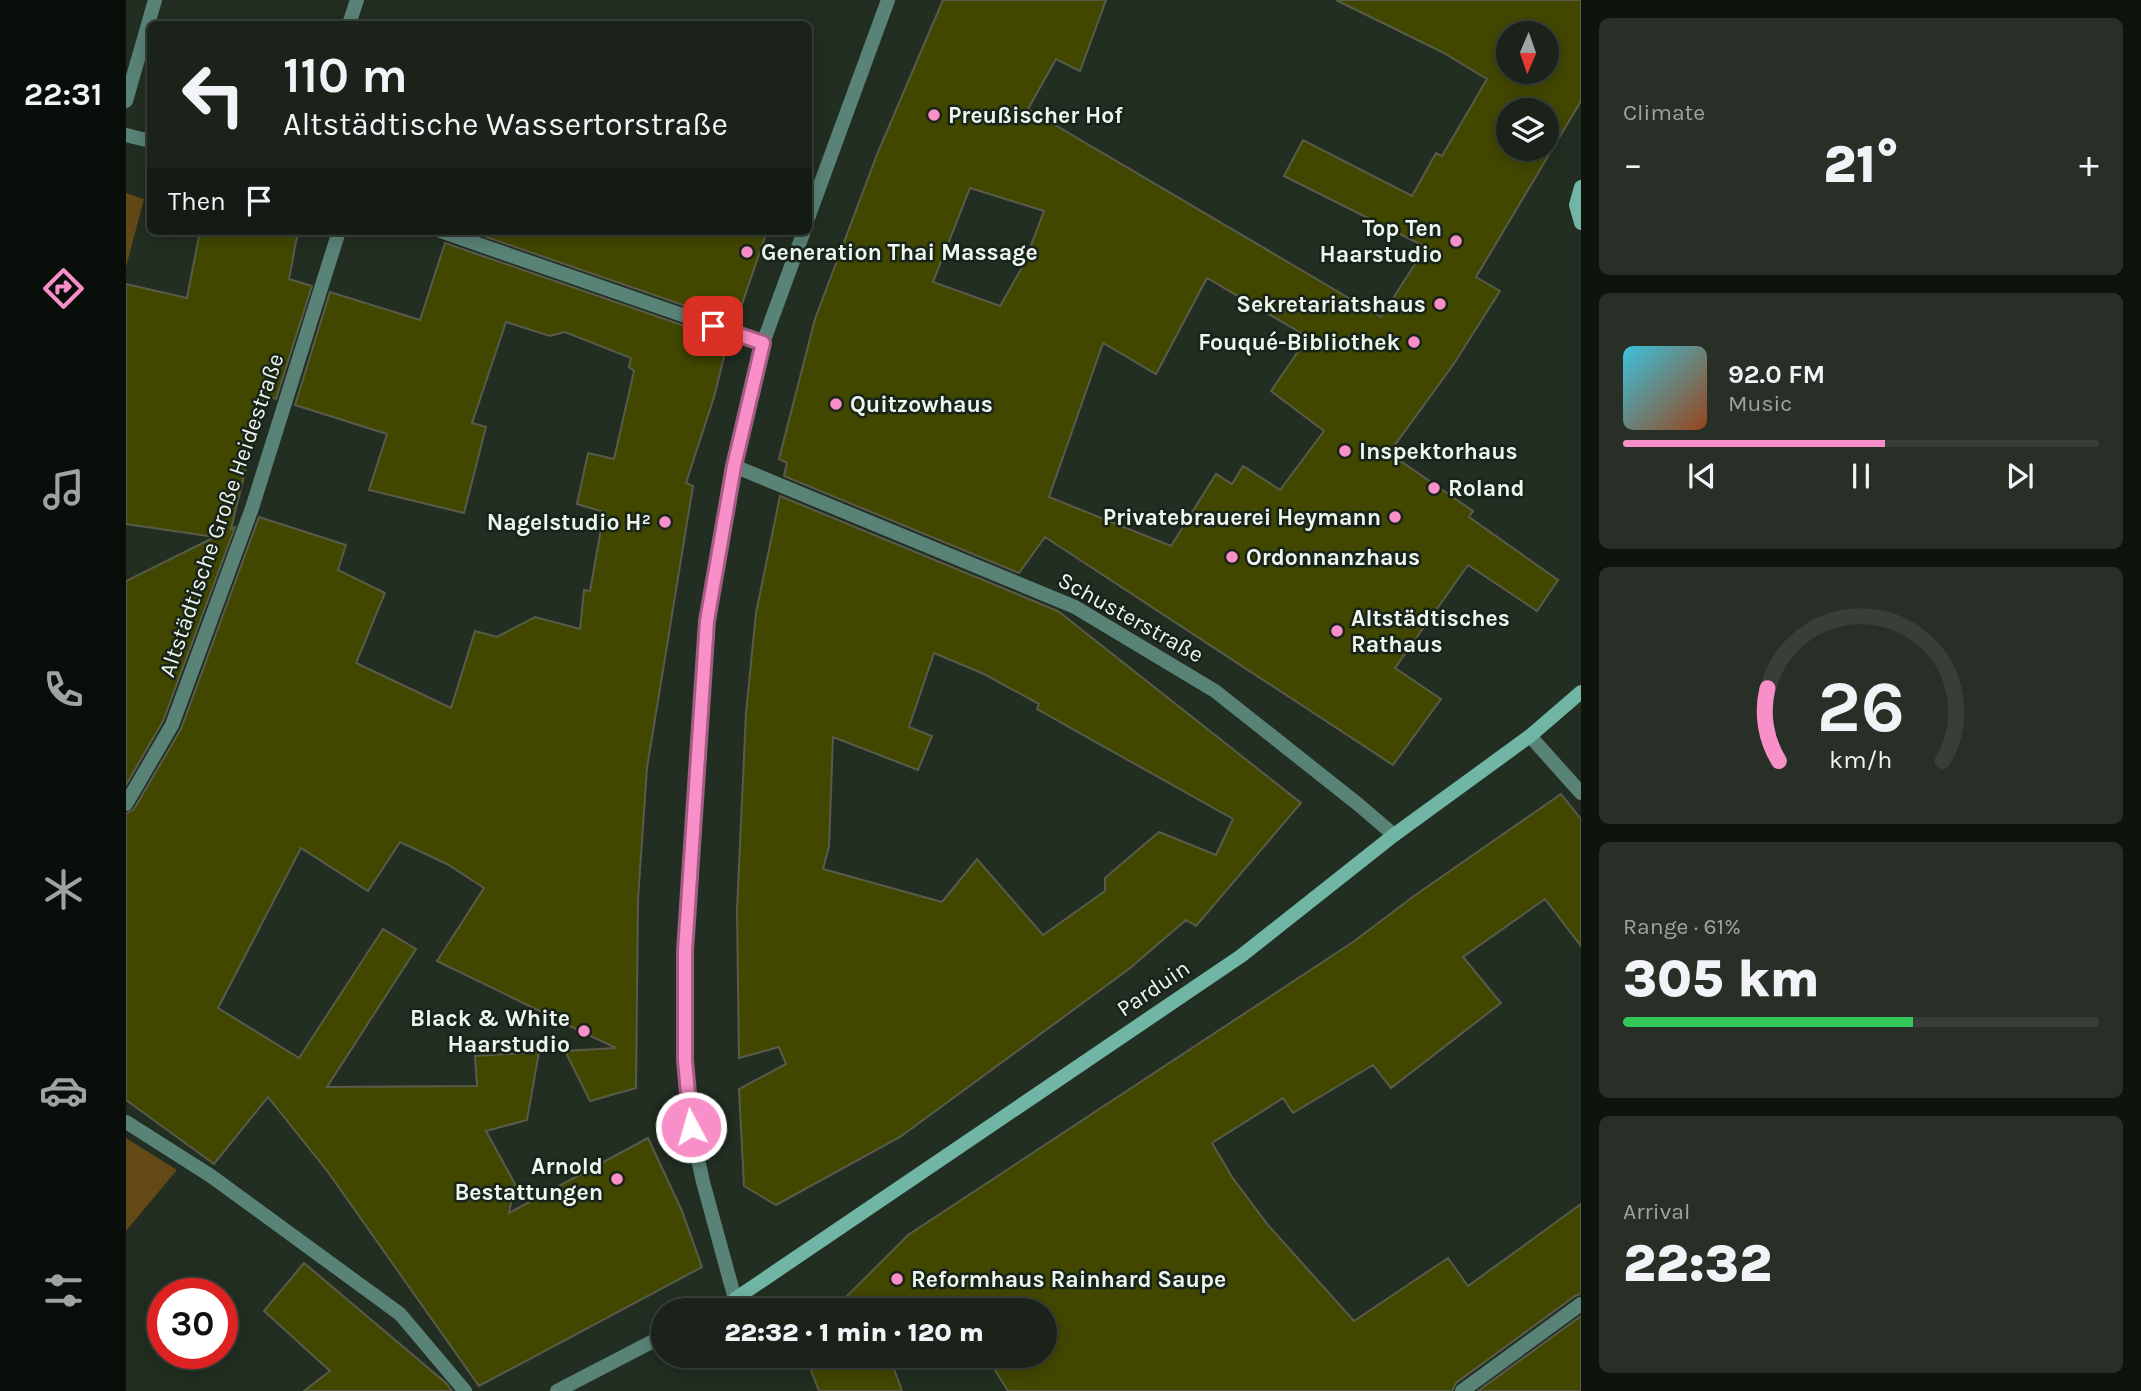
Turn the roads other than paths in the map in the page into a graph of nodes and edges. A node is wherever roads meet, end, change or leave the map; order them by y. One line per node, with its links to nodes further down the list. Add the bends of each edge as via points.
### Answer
1 (155, 0): 4 (street)
2 (358, 0): 5 (street)
3 (888, 0): 11 (street)
4 (149, 21)
5 (350, 21)
6 (147, 28): 7 (street)
7 (126, 102)
8 (126, 135): 9 (street)
9 (147, 140)
10 (1581, 187): 12 (street, via 1576,205)
11 (812, 207)
12 (1581, 223)
13 (338, 235): 21 (street, Altstädtische Große Heidestraße, via 252,508 172,725)
14 (452, 235): 16 (street)
15 (803, 235): 16 (street)
16 (763, 343): 17 (street)
17 (734, 466): 22 (street, Schusterstraße, via 1075,607 1215,691); 24 (street, via 707,621 685,951 685,1060 691,1127)
18 (1581, 692): 19 (street, Parduin)
19 (1530, 736): 20 (street); 22 (street, Parduin)
20 (1581, 793)
21 (126, 804)
22 (1394, 835): 25 (street, Parduin, via 1241,956)
23 (126, 1122): 28 (street, via 211,1176 400,1314)
24 (735, 1298)
25 (736, 1298)
26 (1581, 1304): 30 (street)
27 (651, 1342): 29 (street)
28 (465, 1391)
29 (557, 1391)
30 (1462, 1391)

